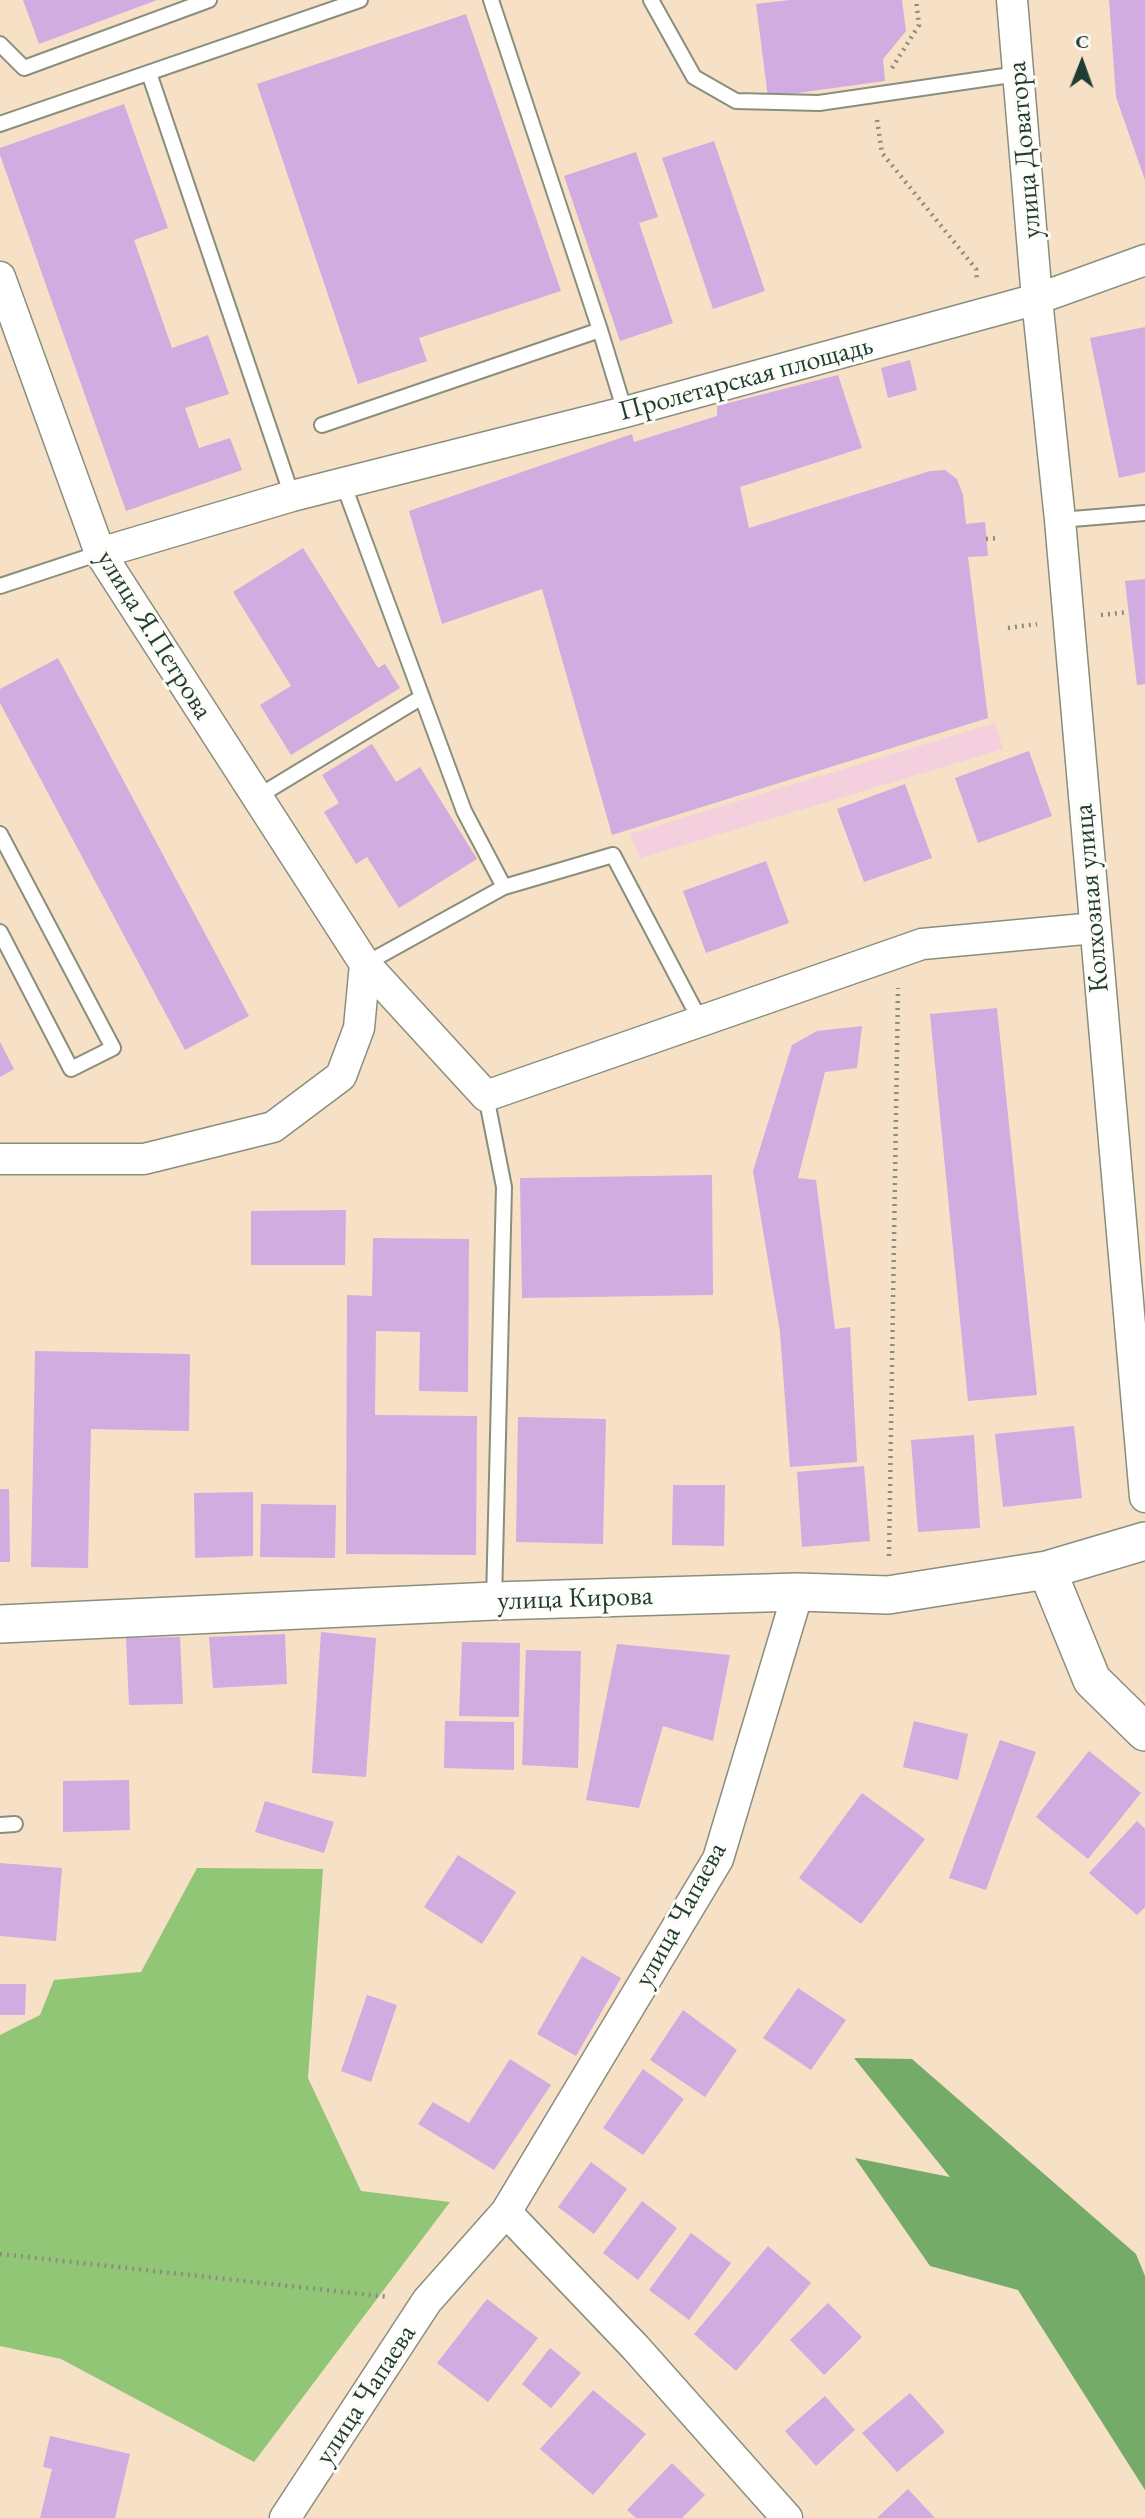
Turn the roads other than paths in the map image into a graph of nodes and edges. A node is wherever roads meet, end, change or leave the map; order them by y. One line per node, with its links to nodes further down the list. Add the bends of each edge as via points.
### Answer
1 (209, 0): 6 (lane, via 24,68)
2 (360, 0): 7 (lane)
3 (491, 0): 13 (lane)
4 (651, 0): 8 (lane, via 694,77 736,101 819,103)
5 (1012, 0): 8 (street, улица Доватора)
6 (0, 44)
7 (149, 73): 9 (lane); 17 (lane)
8 (1018, 74): 12 (street, улица Доватора)
9 (0, 124)
10 (1145, 260): 12 (street, Пролетарская площадь)
11 (0, 277): 20 (street, улица Я.Петрова)
12 (1037, 299): 14 (street, Пролетарская площадь); 19 (street, Колхозная улица)
13 (600, 330): 14 (lane); 15 (lane)
14 (625, 412): 16 (street, Пролетарская площадь)
15 (322, 425)
16 (343, 483): 17 (street, Пролетарская площадь); 22 (lane)
17 (292, 496): 20 (street, Пролетарская площадь)
18 (1145, 513): 19 (lane)
19 (1060, 520): 26 (street, Колхозная улица)
20 (100, 554): 21 (lane); 23 (street, улица Я.Петрова)
21 (0, 586)
22 (422, 697): 23 (lane); 25 (lane, via 464,811)
23 (257, 797): 28 (street, улица Я.Петрова)
24 (0, 834): 27 (lane, via 113,1048 71,1069)
25 (505, 887): 28 (lane); 29 (lane, via 613,855)
26 (1095, 928): 29 (street, via 922,944); 32 (street, Колхозная улица)
27 (0, 932)
28 (365, 964): 30 (street, улица Я.Петрова); 31 (street, via 359,1028 341,1076 273,1127 144,1159)
29 (701, 1022): 30 (street)
30 (486, 1097): 36 (lane, via 504,1187)
31 (0, 1159)
32 (1145, 1497)
33 (1145, 1541): 34 (street, улица Кирова)
34 (1047, 1570): 35 (street, улица Кирова, via 888,1595); 38 (street, via 1092,1680)
35 (798, 1592): 36 (street, улица Кирова); 41 (street, улица Чапаева, via 718,1859)
36 (494, 1601): 37 (street, улица Кирова)
37 (0, 1624)
38 (1145, 1732)
39 (0, 1825): 40 (lane)
40 (15, 1825)
41 (506, 2212): 42 (street, улица Чапаева, via 428,2301); 43 (street, via 635,2347)
42 (285, 2518)
43 (787, 2518)

